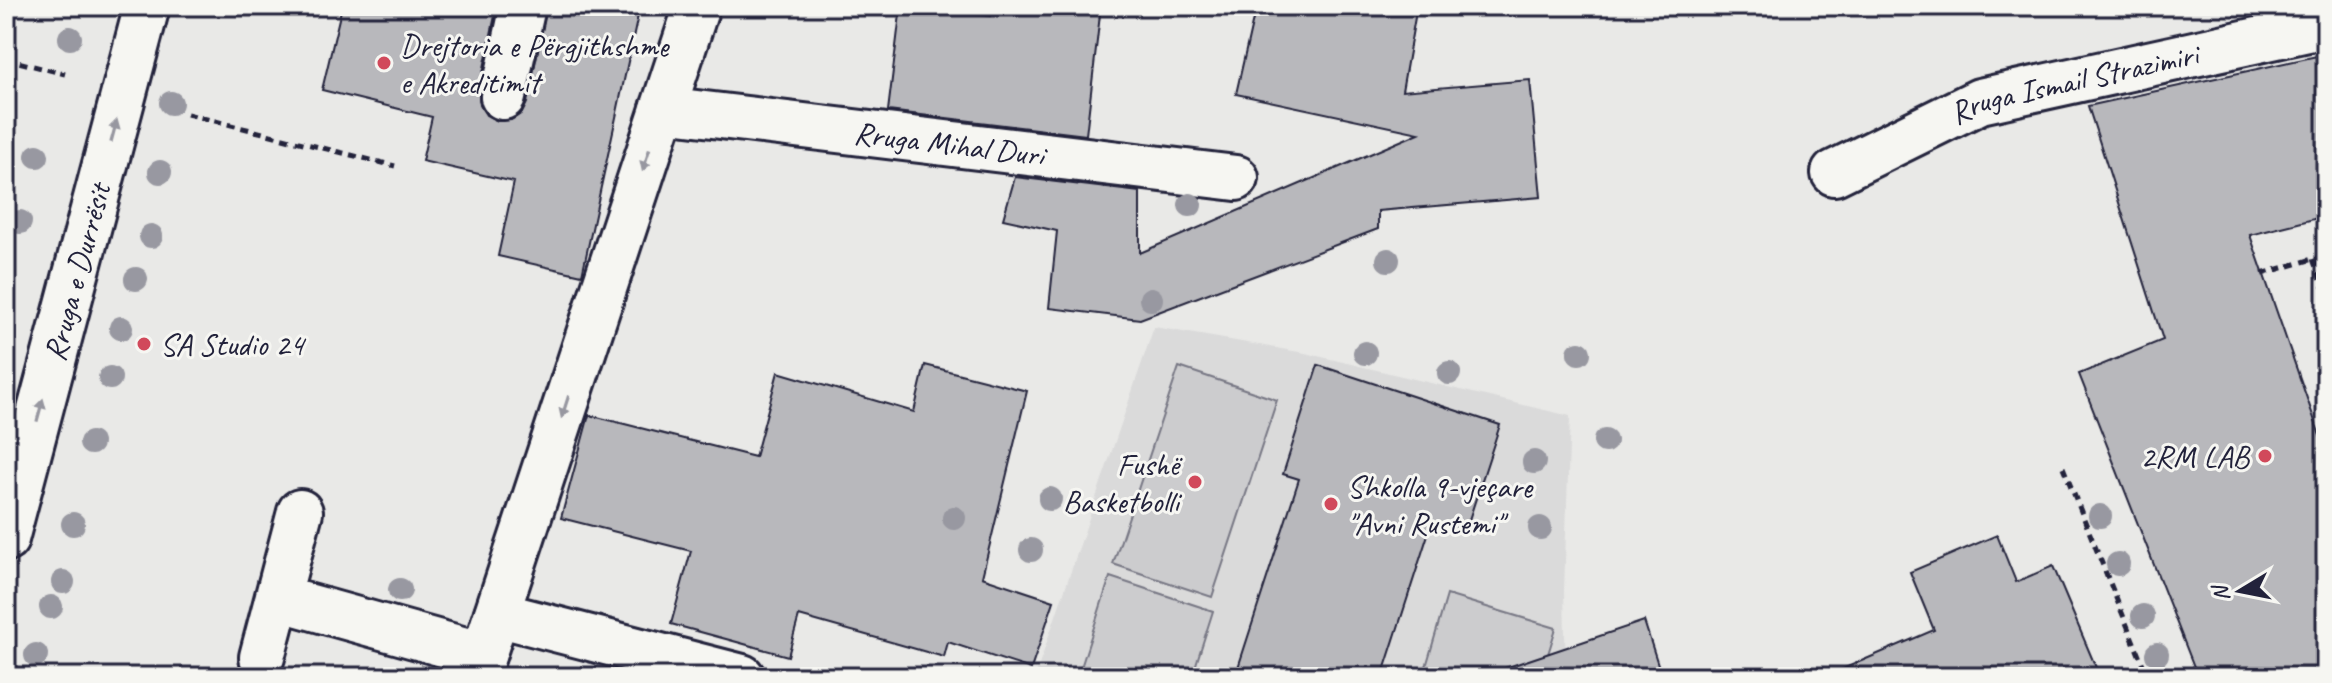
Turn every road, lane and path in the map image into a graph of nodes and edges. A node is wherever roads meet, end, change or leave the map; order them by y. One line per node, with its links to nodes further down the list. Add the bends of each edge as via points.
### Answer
1 (147, 6): 19 (street, Rruga e Durrësit, one-way to 1)
2 (523, 6): 7 (street)
3 (697, 6): 8 (street)
4 (2326, 25): 11 (street, Rruga Ismail Strazimiri, via 1980,101)
5 (6, 59): 6 (path)
6 (65, 74)
7 (503, 97)
8 (663, 109): 12 (street, Rruga Mihal Duri); 21 (street, one-way to 21)
9 (187, 114): 10 (path)
10 (395, 166)
11 (1834, 173)
12 (1236, 178)
13 (2326, 255): 14 (path)
14 (2313, 259): 15 (path); 16 (path)
15 (2262, 274)
16 (2326, 295)
17 (2063, 467): 25 (path)
18 (300, 512): 20 (street)
19 (6, 539)
20 (278, 598): 22 (street); 23 (street)
21 (497, 614): 23 (street); 24 (street)
22 (262, 657)
23 (479, 666)
24 (742, 677)
25 (2148, 677)

